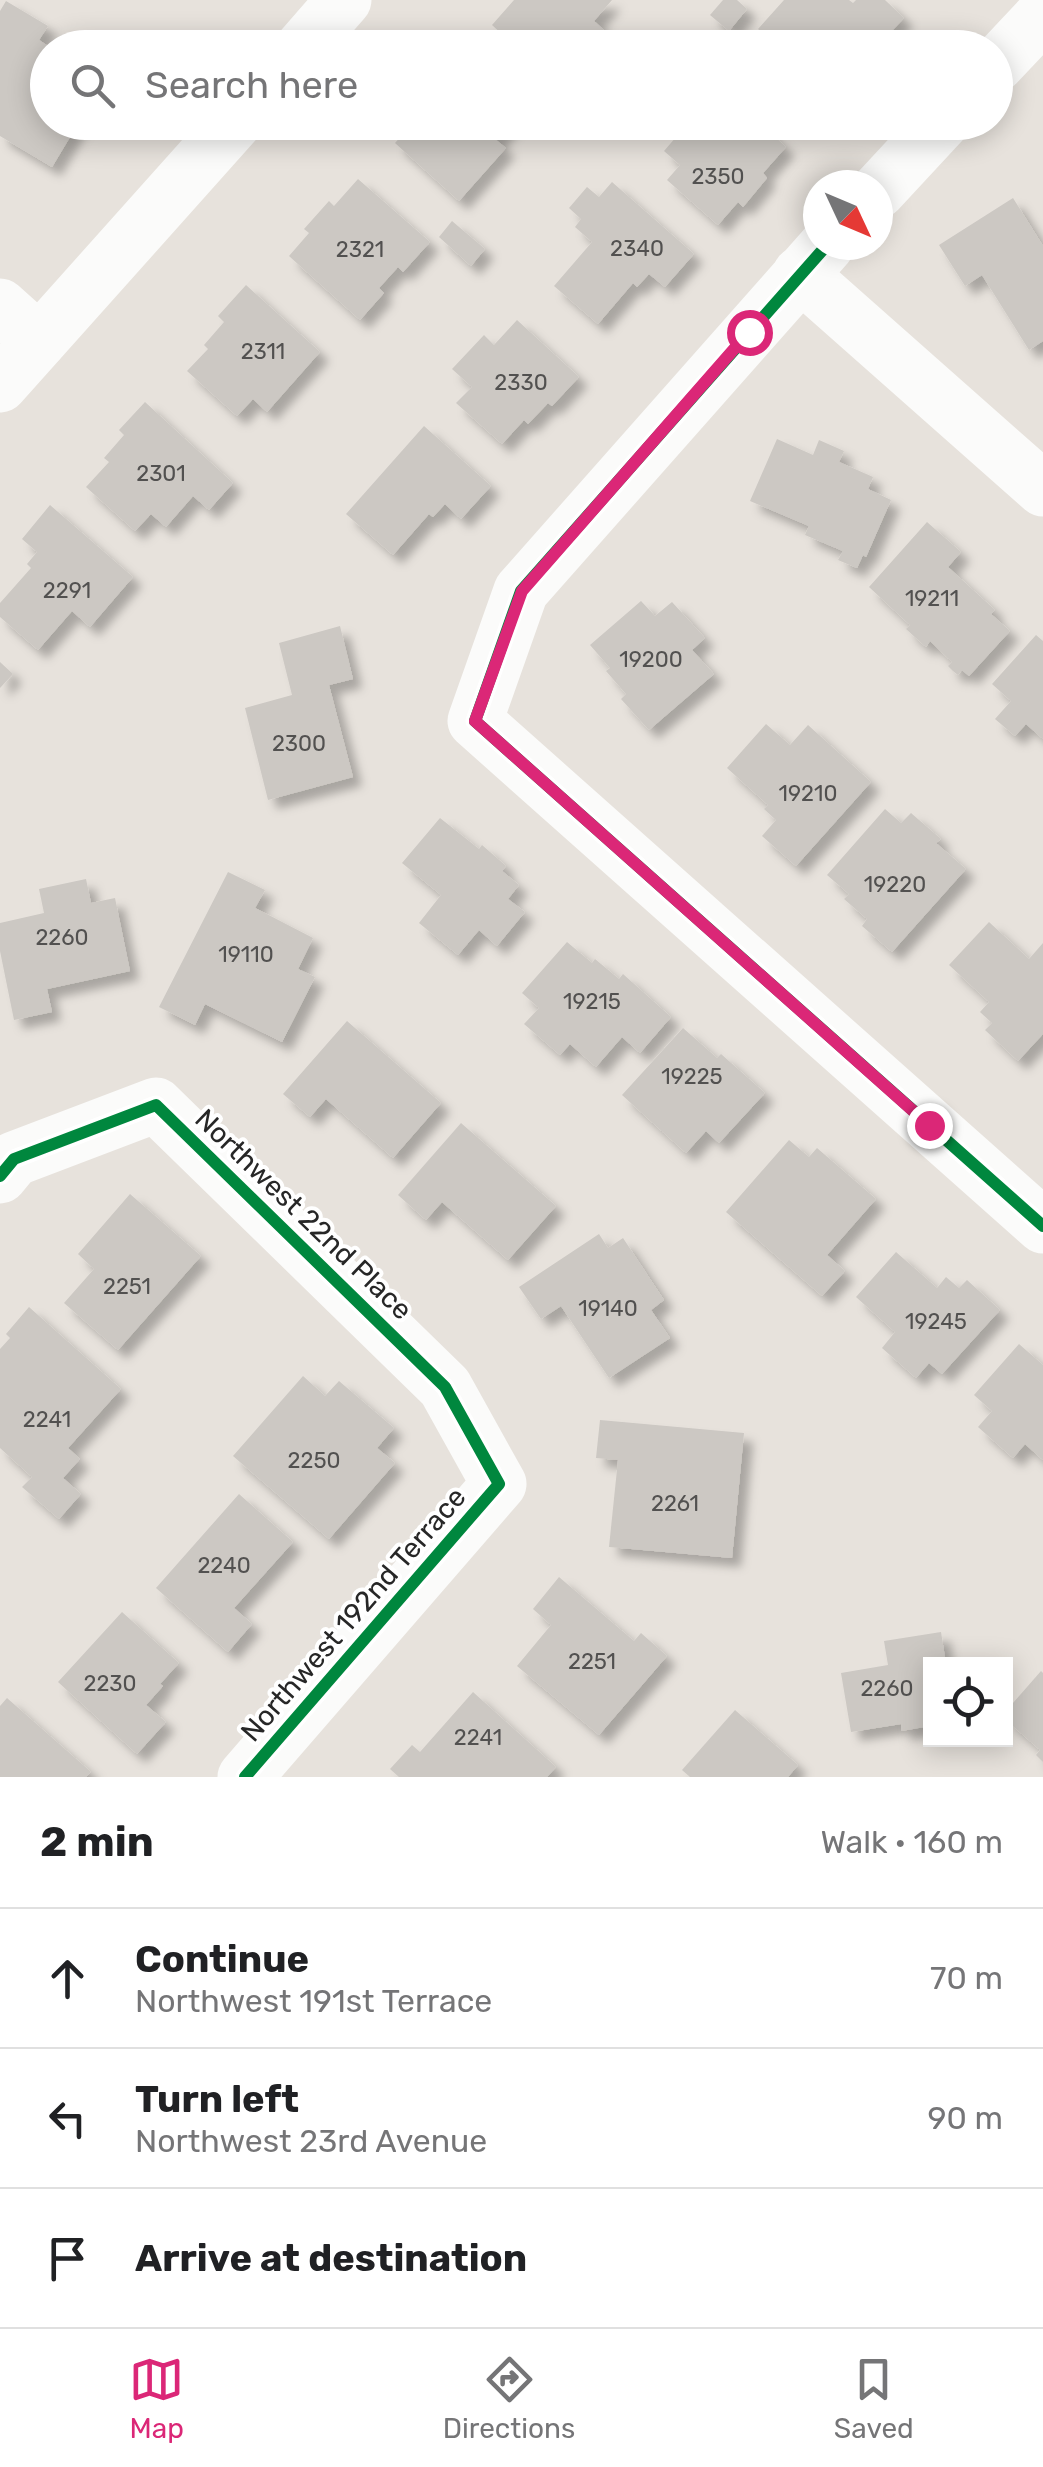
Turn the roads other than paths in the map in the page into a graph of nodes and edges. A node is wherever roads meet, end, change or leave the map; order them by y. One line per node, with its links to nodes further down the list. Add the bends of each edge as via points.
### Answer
1 (344, 0): 3 (street)
2 (1043, 15): 4 (street)
3 (318, 30)
4 (1013, 48)
5 (215, 140): 10 (street)
6 (925, 140): 7 (street)
7 (893, 174)
8 (813, 260): 14 (street, via 522,591 475,721)
9 (815, 260): 12 (street)
10 (20, 324): 11 (street)
11 (0, 385)
12 (1043, 489)
13 (7, 1167): 15 (street, Northwest 22nd Place, via 156,1105 445,1386)
14 (1043, 1226)
15 (499, 1484): 16 (street, Northwest 192nd Terrace)
16 (245, 1777)

